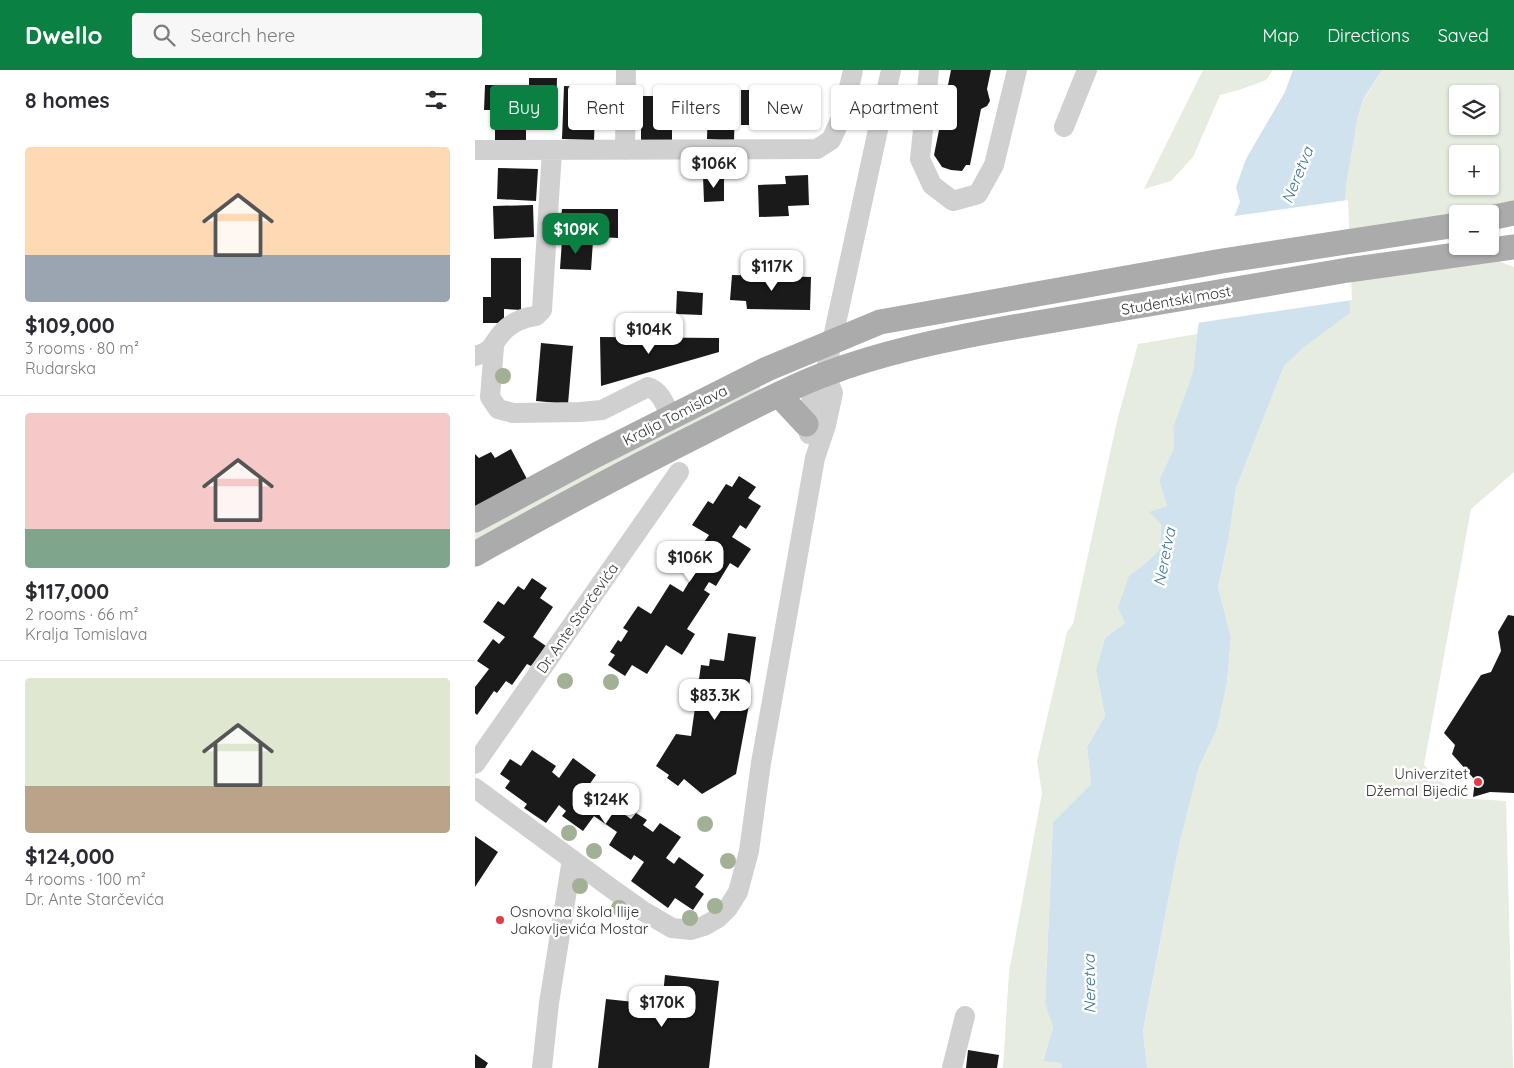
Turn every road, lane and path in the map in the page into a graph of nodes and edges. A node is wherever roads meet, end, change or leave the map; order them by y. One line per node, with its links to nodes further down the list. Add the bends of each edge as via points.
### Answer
1 (626, 70): 9 (street)
2 (853, 70): 9 (street, via 843,114 831,140 817,149)
3 (891, 70): 16 (street)
4 (929, 70): 5 (street, via 920,159 932,185 953,201 978,194 994,164)
5 (1017, 70)
6 (1087, 70): 7 (street)
7 (1064, 126)
8 (475, 150): 10 (street)
9 (625, 150): 10 (street)
10 (552, 151): 17 (street, via 542,310 536,316 511,325)
11 (1514, 213): 12 (main road)
12 (1499, 216)
13 (1449, 226): 15 (main road, Studentski most, via 1222,261)
14 (1514, 247): 19 (main road, Studentski most, via 1348,270 1003,329)
15 (880, 322): 16 (main road, Kralja Tomislava)
16 (832, 341): 20 (street); 22 (main road, Kralja Tomislava)
17 (494, 347): 18 (street); 22 (street, via 490,397 498,409 513,413 602,410 647,387 660,395)
18 (475, 356)
19 (879, 358): 20 (main road, Kralja Tomislava)
20 (825, 374): 21 (main road, Kralja Tomislava); 23 (street, via 811,400); 24 (street, via 833,393)
21 (779, 395): 23 (main road); 27 (main road, Kralja Tomislava, via 613,478)
22 (671, 417): 26 (main road, Kralja Tomislava)
23 (806, 424): 24 (street)
24 (815, 458): 30 (street, via 761,763 749,851 738,892 729,908 711,922 691,930 672,928)
25 (679, 472): 28 (street, Dr. Ante Starčevića)
26 (475, 520)
27 (475, 554)
28 (475, 764)
29 (475, 788): 30 (street)
30 (572, 859): 32 (street, via 549,1003)
31 (965, 1016): 33 (street)
32 (543, 1068)
33 (952, 1068)

